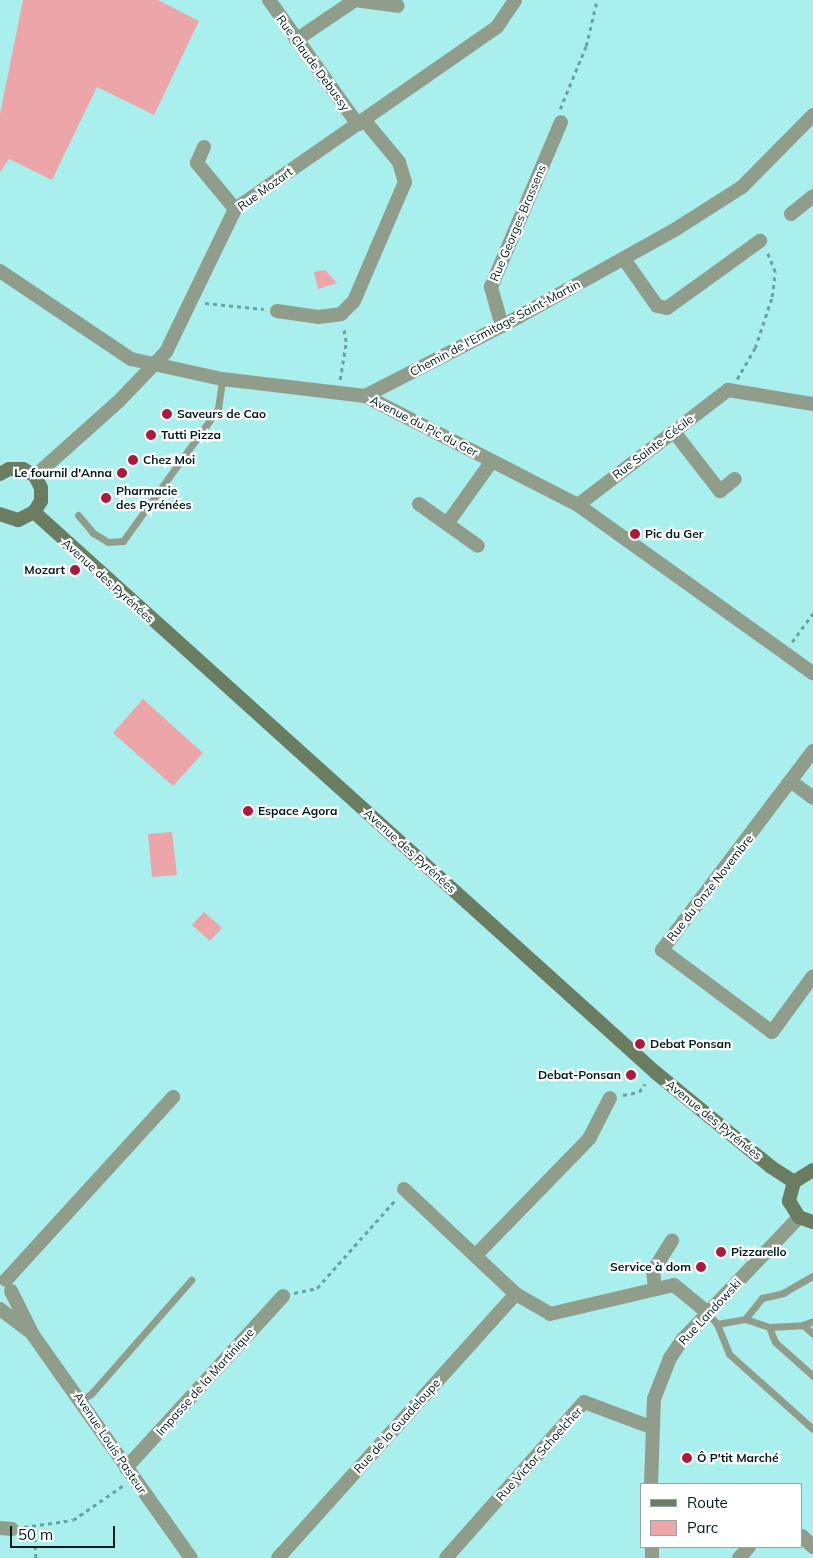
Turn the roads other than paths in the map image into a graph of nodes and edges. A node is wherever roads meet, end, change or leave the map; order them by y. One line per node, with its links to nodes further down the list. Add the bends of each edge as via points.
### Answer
1 (269, 0): 4 (street, Rue Claude Debussy)
2 (516, 0): 7 (street, Rue Mozart, via 497,27)
3 (398, 6): 4 (street, via 355,0)
4 (296, 40): 7 (street, Rue Claude Debussy)
5 (813, 115): 13 (street, Chemin de l'Ermitage Saint-Martin, via 742,187)
6 (561, 122): 16 (street, Rue Georges Brassens, via 491,287)
7 (361, 123): 10 (street, Rue Mozart); 15 (street, Rue Claude Debussy, via 399,162 405,182 354,301 341,314 318,317)
8 (204, 147): 10 (street, via 197,163)
9 (813, 196): 11 (street)
10 (235, 209): 17 (street, Rue Mozart, via 166,352)
11 (791, 214)
12 (760, 241): 13 (street, via 667,308 657,306)
13 (624, 259): 16 (street, Chemin de l'Ermitage Saint-Martin)
14 (0, 271): 17 (street, Avenue du Pic du Ger, via 130,359)
15 (277, 311)
16 (502, 326): 19 (street, Chemin de l'Ermitage Saint-Martin)
17 (151, 366): 18 (street, Avenue du Pic du Ger); 24 (street, Rue Mozart, via 119,401)
18 (222, 379): 19 (street, Avenue du Pic du Ger); 30 (lane, via 218,409 123,541 108,542 93,533)
19 (366, 396): 22 (street, Avenue du Pic du Ger)
20 (813, 404): 21 (street, Rue Sainte-Cécile, via 728,390)
21 (674, 432): 25 (street, via 720,491); 27 (street, Rue Sainte-Cécile)
22 (492, 461): 27 (street, Avenue du Pic du Ger); 31 (street)
23 (0, 474): 24 (main road, via 9,469 23,469)
24 (35, 476): 28 (main road, via 41,488 41,501)
25 (735, 479)
26 (419, 504): 31 (street)
27 (578, 505): 33 (street, Avenue du Pic du Ger)
28 (34, 512): 29 (main road, via 18,520); 41 (main road, Avenue des Pyrénées, via 655,1072 771,1167)
29 (0, 515)
30 (78, 515)
31 (447, 524): 32 (street)
32 (478, 546)
33 (813, 673)
34 (813, 751): 35 (street, Rue du Onze Novembre)
35 (792, 782): 36 (street); 37 (street, Rue du Onze Novembre, via 662,950 772,1032)
36 (813, 798)
37 (813, 976)
38 (172, 1097): 48 (street)
39 (610, 1098): 46 (street, via 589,1139)
40 (813, 1170): 41 (main road)
41 (794, 1182): 43 (main road, via 789,1200)
42 (404, 1190): 46 (street)
43 (799, 1217): 44 (main road); 55 (street, Rue Landowski)
44 (813, 1222)
45 (672, 1241): 50 (street, via 654,1271)
46 (477, 1254): 51 (street)
47 (813, 1276): 56 (lane, via 783,1293 762,1298)
48 (4, 1279): 53 (street, via 6,1301); 61 (street, Avenue Louis Pasteur)
49 (191, 1280): 63 (lane, via 92,1394)
50 (655, 1289): 51 (street, via 550,1314); 55 (street, via 674,1285)
51 (516, 1294): 72 (street, Rue de la Guadeloupe)
52 (283, 1296): 66 (street, Impasse de la Martinique)
53 (0, 1304)
54 (0, 1309): 61 (street, Avenue Louis Pasteur)
55 (713, 1319): 56 (lane); 64 (street, Rue Landowski, via 670,1358 654,1400); 65 (lane, via 729,1354)
56 (745, 1319): 59 (lane)
57 (813, 1321): 58 (lane)
58 (803, 1325): 59 (lane); 60 (lane)
59 (769, 1327): 62 (lane, via 775,1342)
60 (813, 1334)
61 (33, 1335): 63 (street, Avenue Louis Pasteur)
62 (813, 1376)
63 (81, 1400): 66 (street, Avenue Louis Pasteur)
64 (651, 1427): 67 (street, Rue Landowski); 73 (street, Rue Victor Schoelcher, via 584,1402)
65 (813, 1428)
66 (129, 1473): 71 (street, Avenue Louis Pasteur)
67 (651, 1483)
68 (803, 1537): 69 (street)
69 (813, 1547)
70 (748, 1548): 74 (street)
71 (192, 1555)
72 (278, 1558)
73 (446, 1558)
74 (739, 1558)

